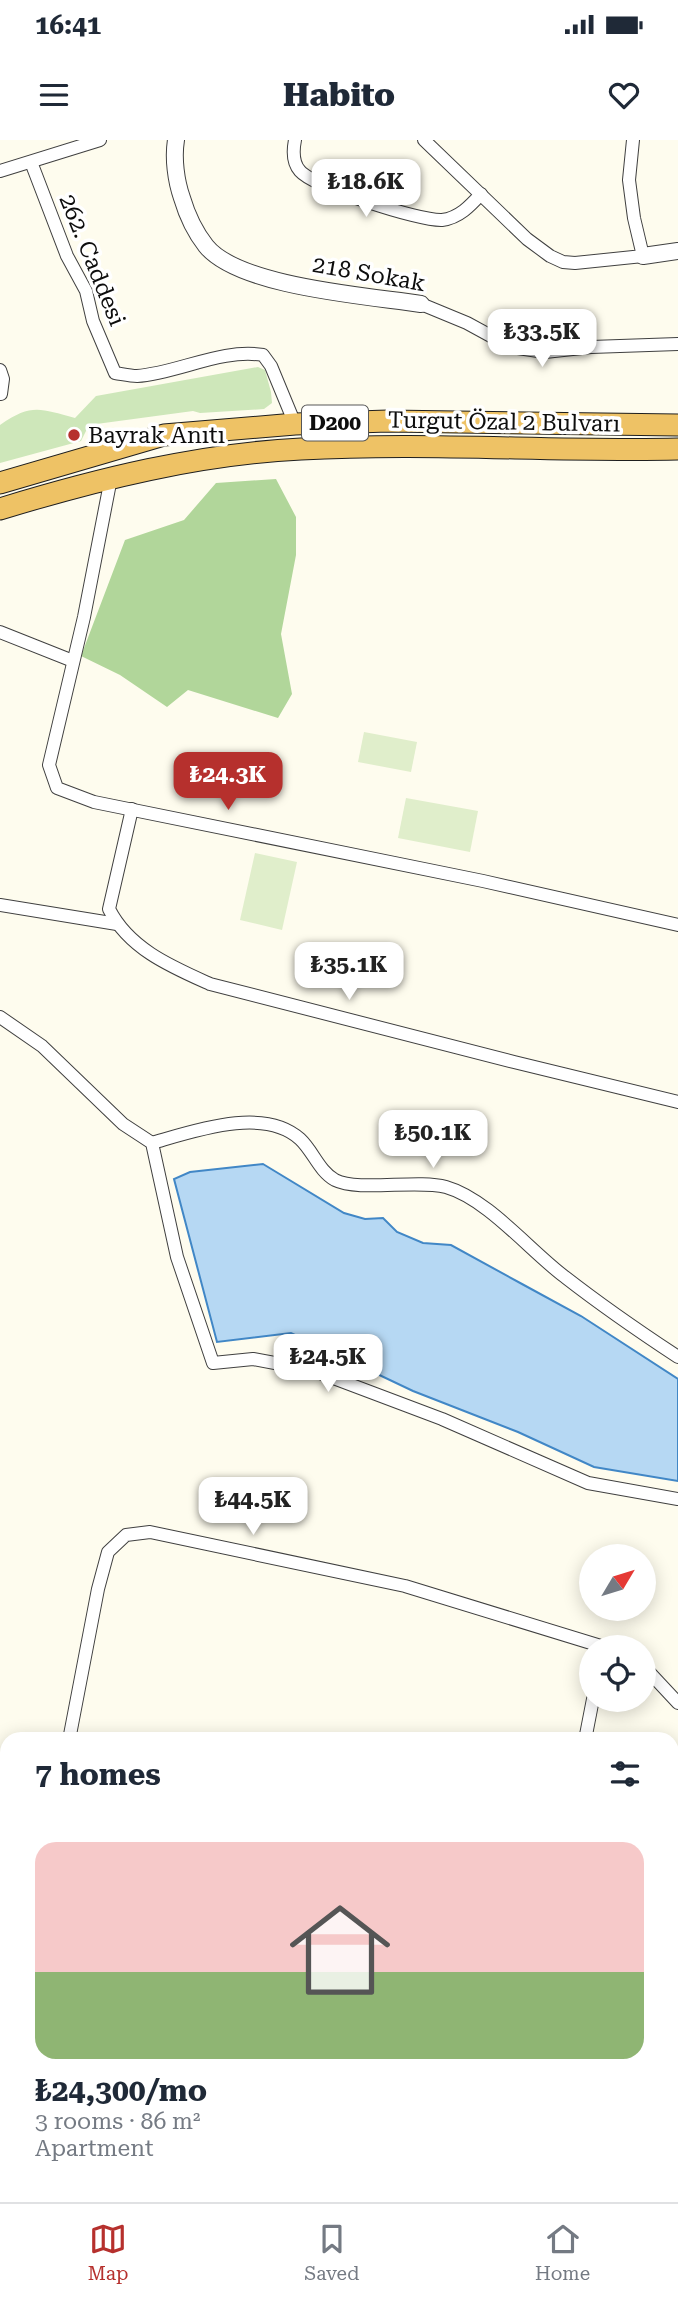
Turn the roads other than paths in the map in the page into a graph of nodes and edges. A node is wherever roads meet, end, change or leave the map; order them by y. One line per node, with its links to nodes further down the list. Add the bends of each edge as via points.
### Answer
1 (100, 140): 6 (street)
2 (176, 140): 11 (street, 218 Sokak, via 178,185 188,217 207,247 225,262 306,286)
3 (295, 140): 8 (street, via 293,152 299,170 363,201 440,220 464,212)
4 (424, 140): 8 (street)
5 (633, 140): 10 (street, via 629,180)
6 (31, 162): 7 (street); 15 (street, 262. Caddesi, via 115,373 137,376 218,358 263,355)
7 (0, 171)
8 (481, 194): 10 (street, via 537,248 563,262)
9 (678, 251): 10 (street)
10 (643, 256)
11 (421, 304): 12 (street, 218 Sokak, via 510,347 545,352)
12 (678, 344)
13 (0, 370): 14 (street)
14 (1, 394)
15 (295, 424): 16 (highway, Turgut Özal 2 Bulvarı / D200); 19 (highway, Turgut Özal 2 Bulvarı / D200, via 164,435)
16 (678, 425)
17 (678, 449): 18 (highway, Turgut Özal 2 Bulvarı / D200, via 299,449)
18 (111, 478): 20 (highway, Turgut Özal 2 Bulvarı / D200); 22 (street)
19 (0, 483)
20 (0, 509)
21 (0, 632): 22 (street)
22 (74, 661): 23 (street, via 50,765 57,788 94,802)
23 (132, 809): 25 (street, via 109,909); 26 (street)
24 (0, 905): 25 (street)
25 (117, 924): 28 (street, via 163,963 210,984)
26 (678, 925)
27 (0, 1017): 29 (street, via 42,1046 123,1124)
28 (678, 1102)
29 (152, 1143): 30 (street, via 199,1129 250,1122 278,1125 301,1140 334,1180 446,1187 473,1200 563,1276); 31 (street, via 177,1257 213,1363 253,1359 312,1370 442,1419 588,1483)
30 (678, 1357)
31 (678, 1499)
32 (579, 1639): 36 (street, via 405,1586 150,1532 126,1535 108,1552)
33 (656, 1679): 34 (street)
34 (678, 1703)
35 (590, 1712): 37 (street)
36 (71, 1732)
37 (587, 1732)

